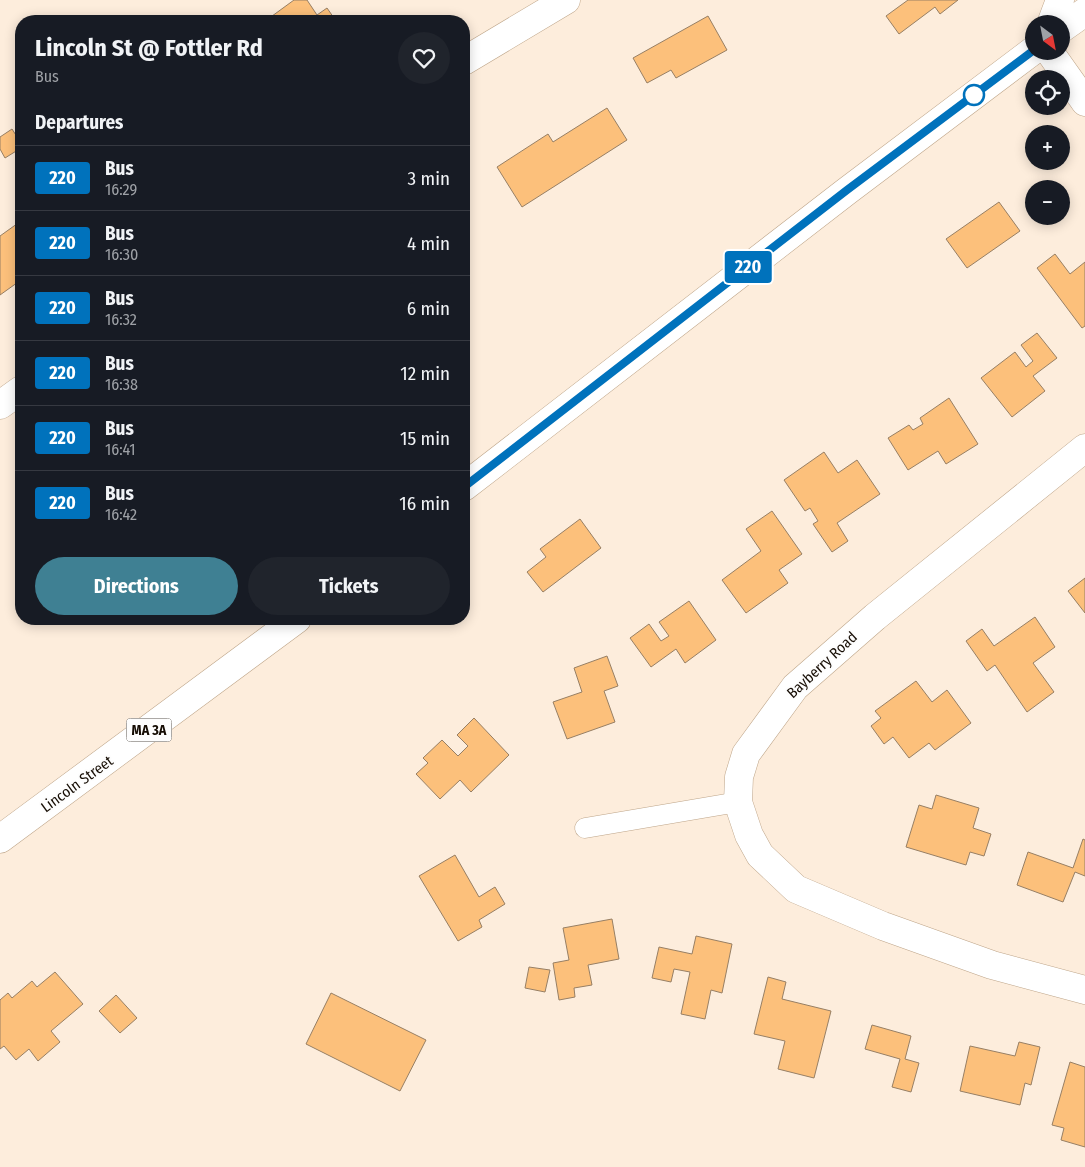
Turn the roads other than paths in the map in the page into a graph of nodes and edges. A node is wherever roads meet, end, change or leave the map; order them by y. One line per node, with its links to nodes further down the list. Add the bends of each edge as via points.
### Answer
1 (566, 0): 6 (street)
2 (1060, 0): 4 (street)
3 (1085, 12): 5 (street)
4 (1054, 15)
5 (1070, 23)
6 (470, 57)
7 (1025, 57): 13 (street, via 847,190)
8 (1055, 60): 9 (street)
9 (1085, 102)
10 (15, 394): 11 (street)
11 (0, 404)
12 (1085, 448): 15 (street, Bayberry Road, via 875,616 795,686 746,754 739,777)
13 (470, 482)
14 (289, 625): 17 (street, Lincoln Street / MA 3A)
15 (738, 802): 16 (lane); 18 (street, Bayberry Road, via 760,855 796,890 883,926 992,965)
16 (585, 828)
17 (0, 840)
18 (1085, 990)

